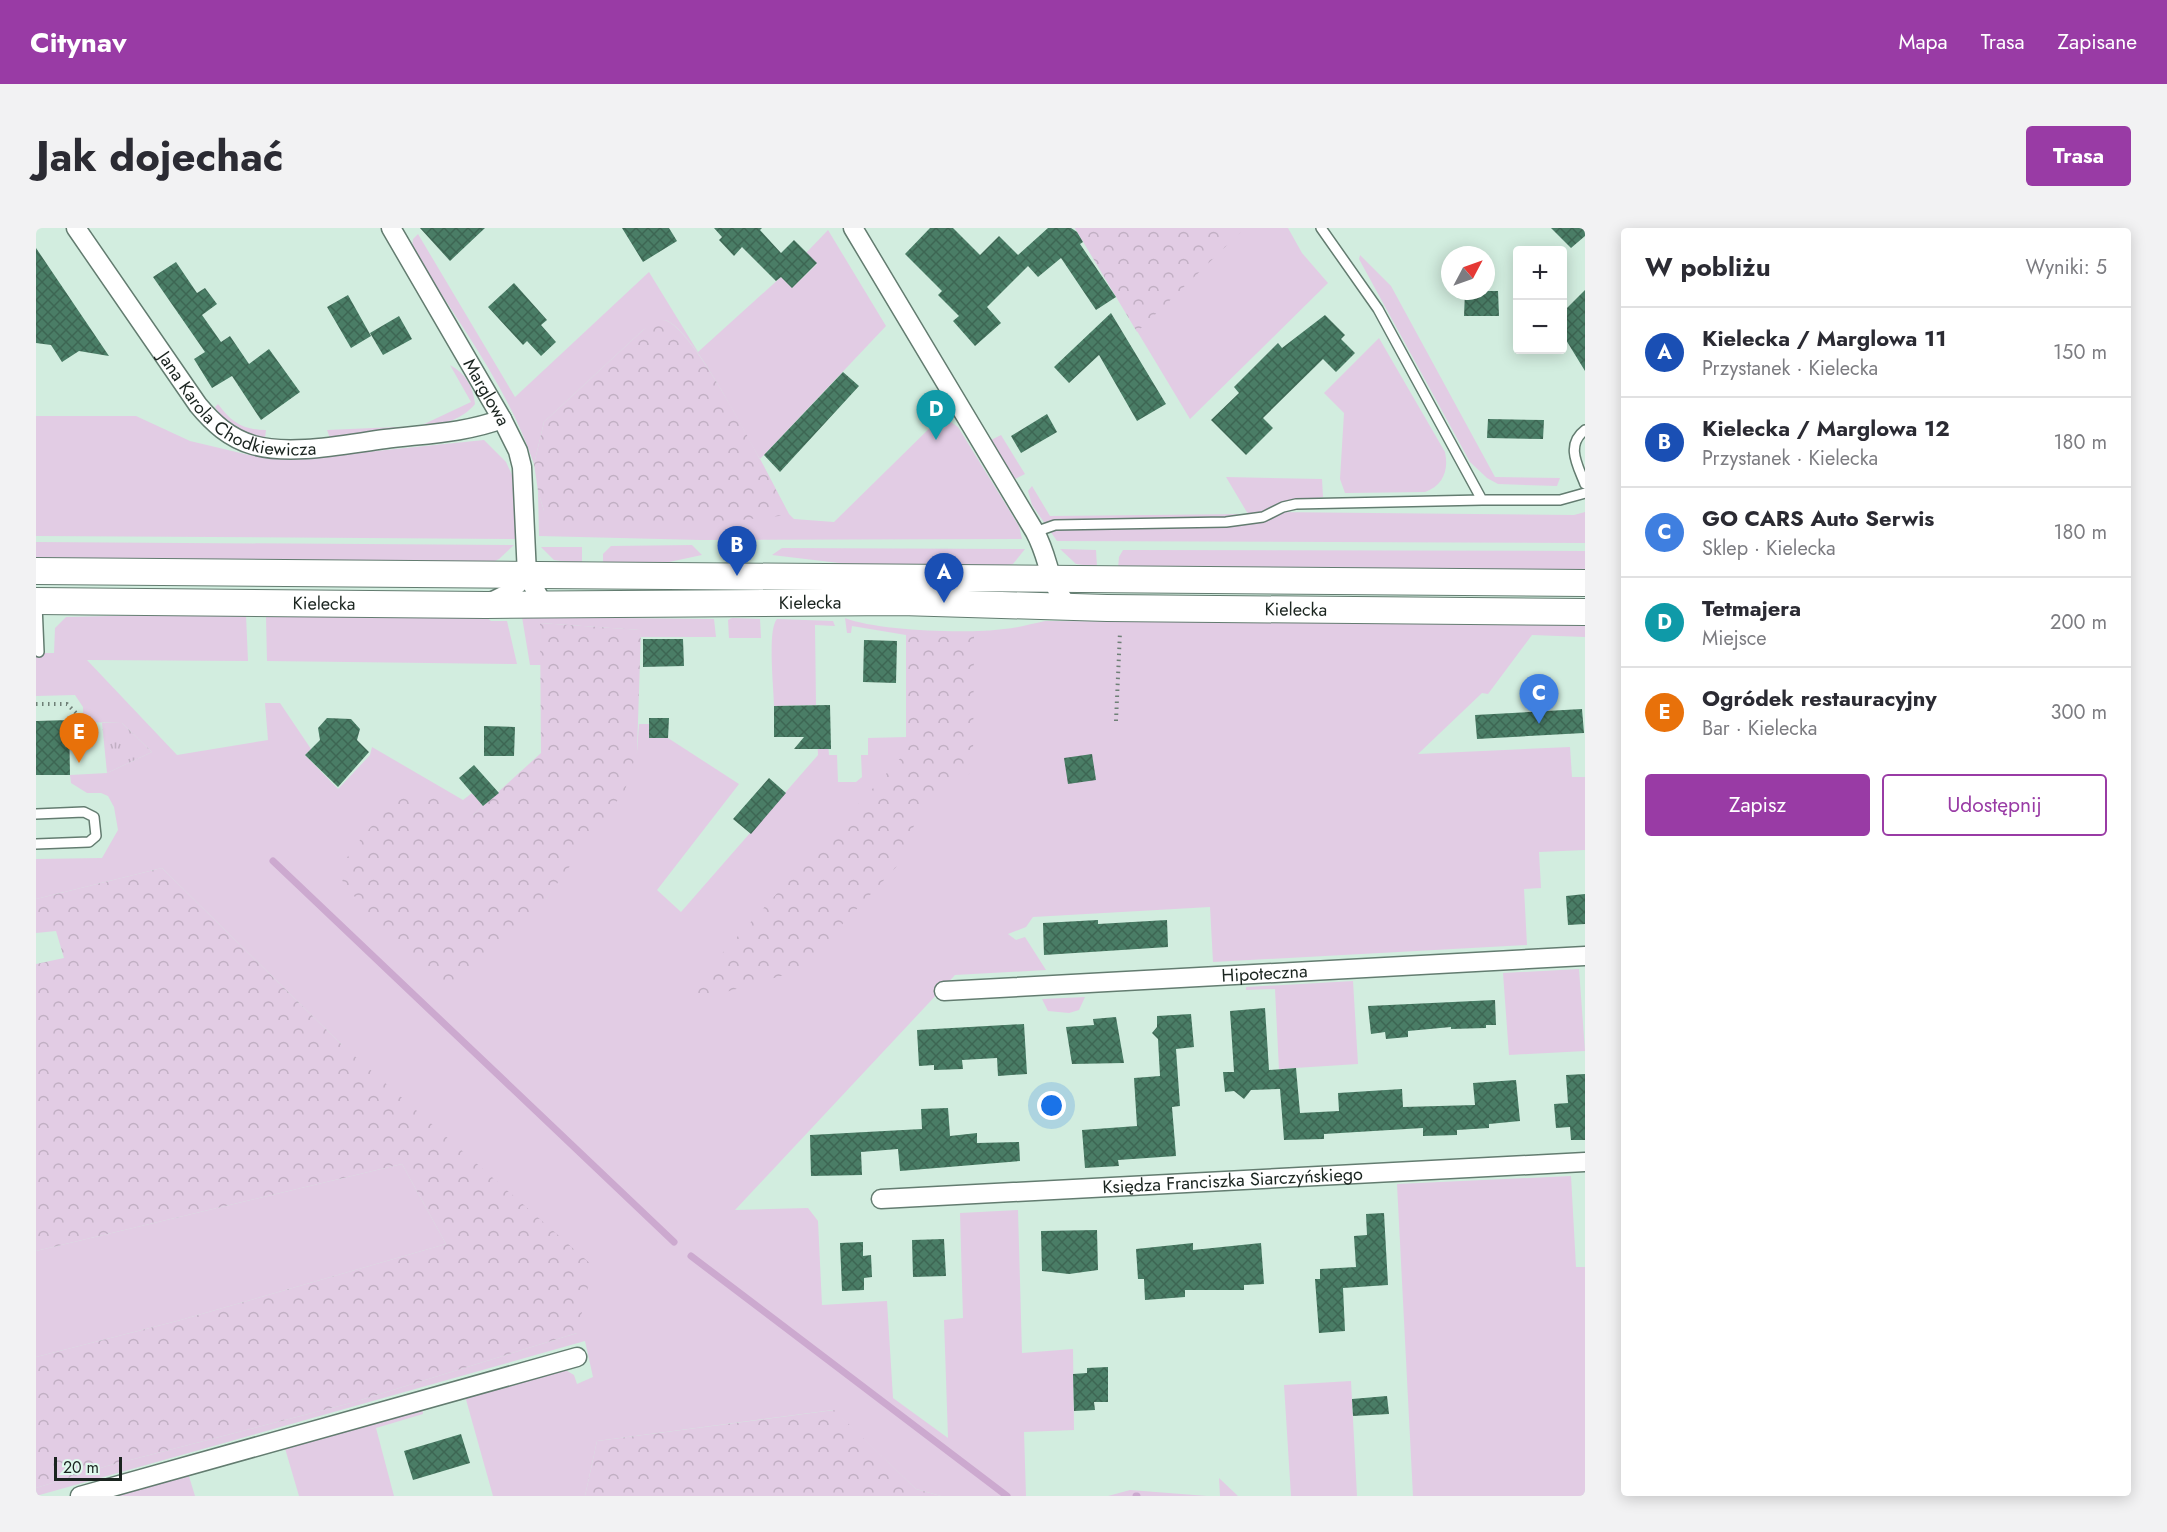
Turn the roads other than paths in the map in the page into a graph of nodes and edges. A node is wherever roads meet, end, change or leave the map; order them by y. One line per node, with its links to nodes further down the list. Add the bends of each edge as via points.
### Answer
1 (76, 228): 5 (street, Jana Karola Chodkiewicza, via 198,405 239,440 256,446 315,448 467,429)
2 (391, 228): 5 (street, Marglowa)
3 (853, 228): 10 (street)
4 (1321, 228): 9 (lane, via 1378,309)
5 (502, 419): 12 (street, Marglowa, via 522,467)
6 (1585, 430): 7 (lane, via 1577,438 1573,452)
7 (1585, 484)
8 (1585, 493): 9 (lane, via 1560,500)
9 (1482, 500): 10 (lane, via 1296,504 1263,517 1226,522 1055,525)
10 (1035, 532): 13 (street, via 1048,561)
11 (36, 571): 12 (main road, Kielecka)
12 (527, 575): 13 (main road, Kielecka); 16 (street, via 507,594); 17 (street, Marglowa)
13 (1050, 579): 14 (main road, Kielecka); 18 (street, via 1042,594); 19 (street)
14 (1585, 582)
15 (36, 601): 16 (main road, Kielecka); 21 (lane)
16 (486, 604): 17 (main road, Kielecka)
17 (543, 604): 18 (main road, Kielecka, via 902,602)
18 (1024, 606): 19 (main road, Kielecka)
19 (1069, 607): 20 (main road, Kielecka)
20 (1585, 612)
21 (39, 652)
22 (36, 814): 23 (lane, via 84,812 94,817 96,823 96,836 89,842)
23 (36, 844)
24 (1585, 956): 25 (street, Hipoteczna)
25 (944, 991)
26 (1585, 1162): 27 (street, Księdza Franciszka Siarczyńskiego)
27 (881, 1199)
28 (577, 1357): 29 (street)
29 (80, 1496)

